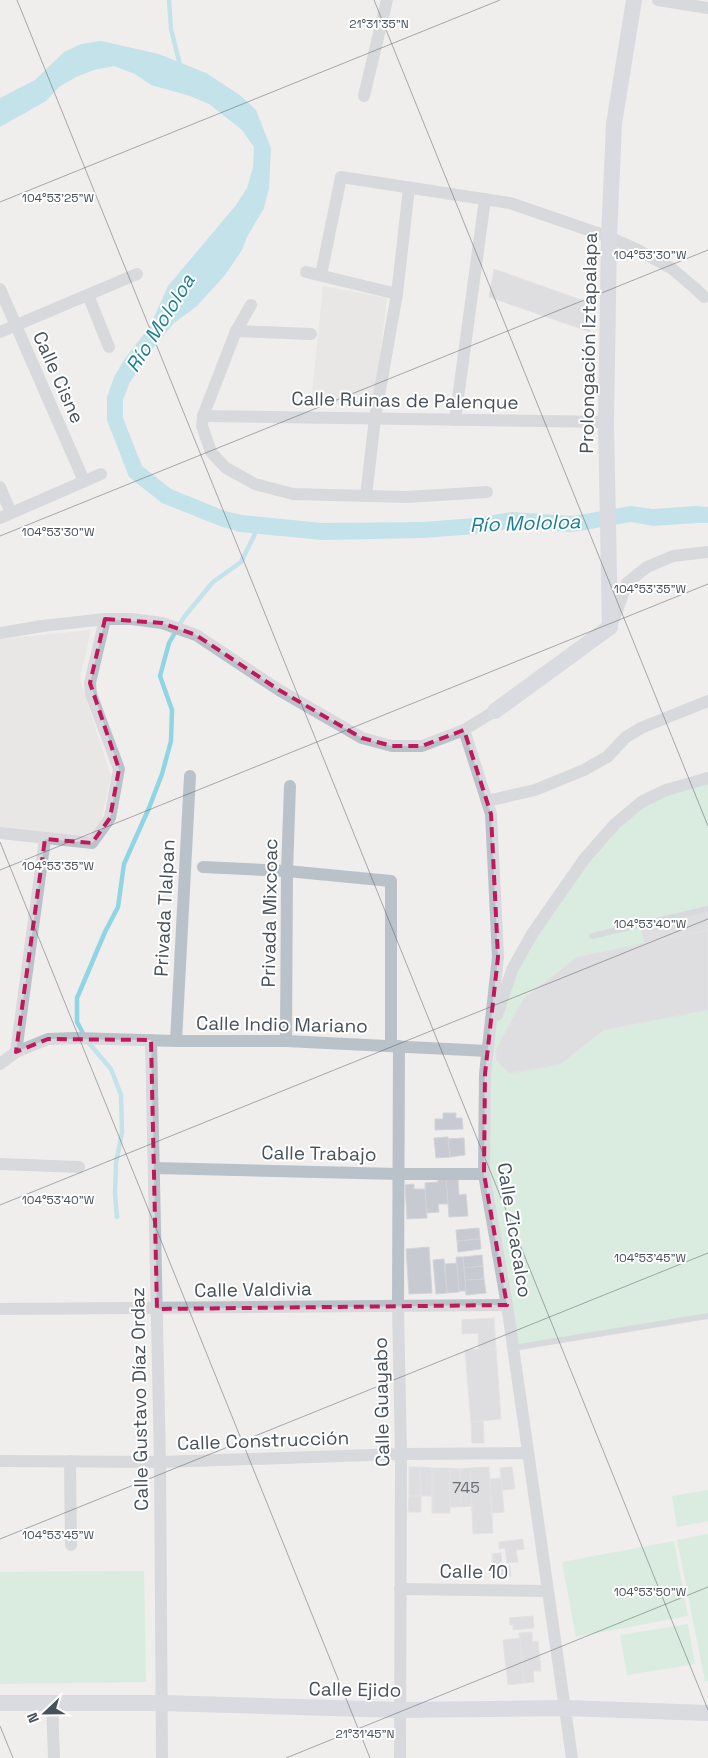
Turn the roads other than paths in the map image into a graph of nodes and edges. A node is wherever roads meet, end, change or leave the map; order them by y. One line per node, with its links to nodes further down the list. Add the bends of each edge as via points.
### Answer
1 (386, 0): 5 (street)
2 (634, 0): 8 (street, Prolongación Iztapalapa, via 614,124)
3 (658, 0): 4 (street)
4 (708, 8)
5 (364, 96)
6 (409, 188): 7 (street); 11 (street, via 341,177); 13 (street)
7 (485, 199): 8 (street, via 510,203); 24 (street)
8 (608, 236): 15 (street, via 671,268); 25 (street, Prolongación Iztapalapa)
9 (306, 272): 11 (street)
10 (137, 274): 14 (street)
11 (321, 274): 13 (street)
12 (0, 289): 17 (street, Calle Cisne)
13 (397, 294): 23 (street)
14 (88, 295): 17 (street); 21 (street)
15 (704, 297)
16 (251, 305): 18 (street)
17 (16, 326): 19 (street); 27 (street, Calle Cisne)
18 (236, 331): 20 (street); 22 (street)
19 (0, 332)
20 (311, 334)
21 (109, 347)
22 (203, 416): 23 (street, Calle Ruinas de Palenque); 30 (street, via 202,426 211,452 226,468 255,484 293,494)
23 (375, 418): 24 (street, Calle Ruinas de Palenque); 30 (street)
24 (454, 420): 25 (street, Calle Ruinas de Palenque)
25 (606, 422): 34 (street, Prolongación Iztapalapa)
26 (101, 474): 27 (street)
27 (84, 481): 31 (street)
28 (0, 487): 31 (street)
29 (487, 492): 30 (street)
30 (366, 496)
31 (6, 515)
32 (708, 552): 34 (street, via 673,556 647,566 627,583)
33 (105, 619): 35 (street); 38 (street, via 162,624 196,635 279,690 362,738 392,746 422,746); 44 (street, via 90,683 119,769 110,818 92,843)
34 (610, 627): 37 (street)
35 (0, 633)
36 (708, 702): 42 (street, via 641,728 626,737 607,757 584,770 535,790)
37 (495, 711): 38 (street)
38 (464, 730): 42 (street, Calle Zicacalco)
39 (190, 776): 50 (street, Privada Tlalpan)
40 (708, 778): 53 (street, via 666,790 641,802 615,824 585,858 532,934 512,970)
41 (290, 786): 46 (street, Privada Mixcoac)
42 (487, 801): 53 (street, Calle Zicacalco, via 491,814 498,957)
43 (0, 833): 44 (street)
44 (45, 838): 54 (street)
45 (203, 867): 46 (street)
46 (287, 871): 51 (street, Privada Mixcoac); 52 (street, Calle Guayabo, via 391,881)
47 (708, 909): 48 (lane)
48 (592, 936)
49 (151, 1040): 50 (street, Calle Indio Mariano); 54 (street, Calle Indio Mariano, via 48,1038); 58 (street, Calle Gustavo Díaz Ordaz)
50 (176, 1041): 51 (street, Calle Indio Mariano)
51 (286, 1041): 52 (street, Calle Indio Mariano)
52 (395, 1046): 53 (street, Calle Indio Mariano); 59 (street, Calle Guayabo)
53 (488, 1049): 60 (street, Calle Zicacalco)
54 (16, 1052): 55 (street, Calle Indio Mariano)
55 (0, 1064)
56 (0, 1164): 57 (street)
57 (79, 1167)
58 (154, 1168): 59 (street, Calle Trabajo); 63 (street, Calle Gustavo Díaz Ordaz)
59 (398, 1174): 60 (street, Calle Trabajo); 62 (street, Calle Guayabo)
60 (484, 1174): 61 (street, Calle Zicacalco)
61 (507, 1305): 62 (street, Calle Valdivia); 66 (street, Calle Zicacalco)
62 (398, 1306): 63 (street, Calle Valdivia); 67 (street, Calle Guayabo)
63 (157, 1309): 64 (street, Calle Valdivia); 71 (street, Calle Gustavo Díaz Ordaz)
64 (0, 1310)
65 (708, 1316): 66 (lane)
66 (513, 1348): 68 (street, Calle Zicacalco)
67 (401, 1454): 68 (street, Calle Construcción); 71 (street, Calle Construcción); 73 (street, Calle Guayabo)
68 (528, 1454): 74 (street, Calle Zicacalco)
69 (0, 1461): 70 (street, Calle Construcción)
70 (70, 1461): 71 (street, Calle Construcción); 72 (street)
71 (160, 1462): 77 (street, Calle Gustavo Díaz Ordaz)
72 (71, 1545)
73 (400, 1589): 74 (street, Calle 10); 79 (street, Calle Guayabo)
74 (548, 1590): 78 (street, Calle Zicacalco)
75 (0, 1702): 76 (street, Calle Ejido)
76 (52, 1703): 77 (street, Calle Ejido); 81 (street)
77 (161, 1703): 79 (street, Calle Ejido); 82 (street, Calle Gustavo Díaz Ordaz)
78 (565, 1708): 79 (street, Calle Ejido); 80 (street, Calle Ejido); 84 (street, Calle Zicacalco)
79 (401, 1710): 83 (street, Calle Guayabo)
80 (708, 1713)
81 (54, 1758)
82 (162, 1758)
83 (400, 1758)
84 (572, 1758)

